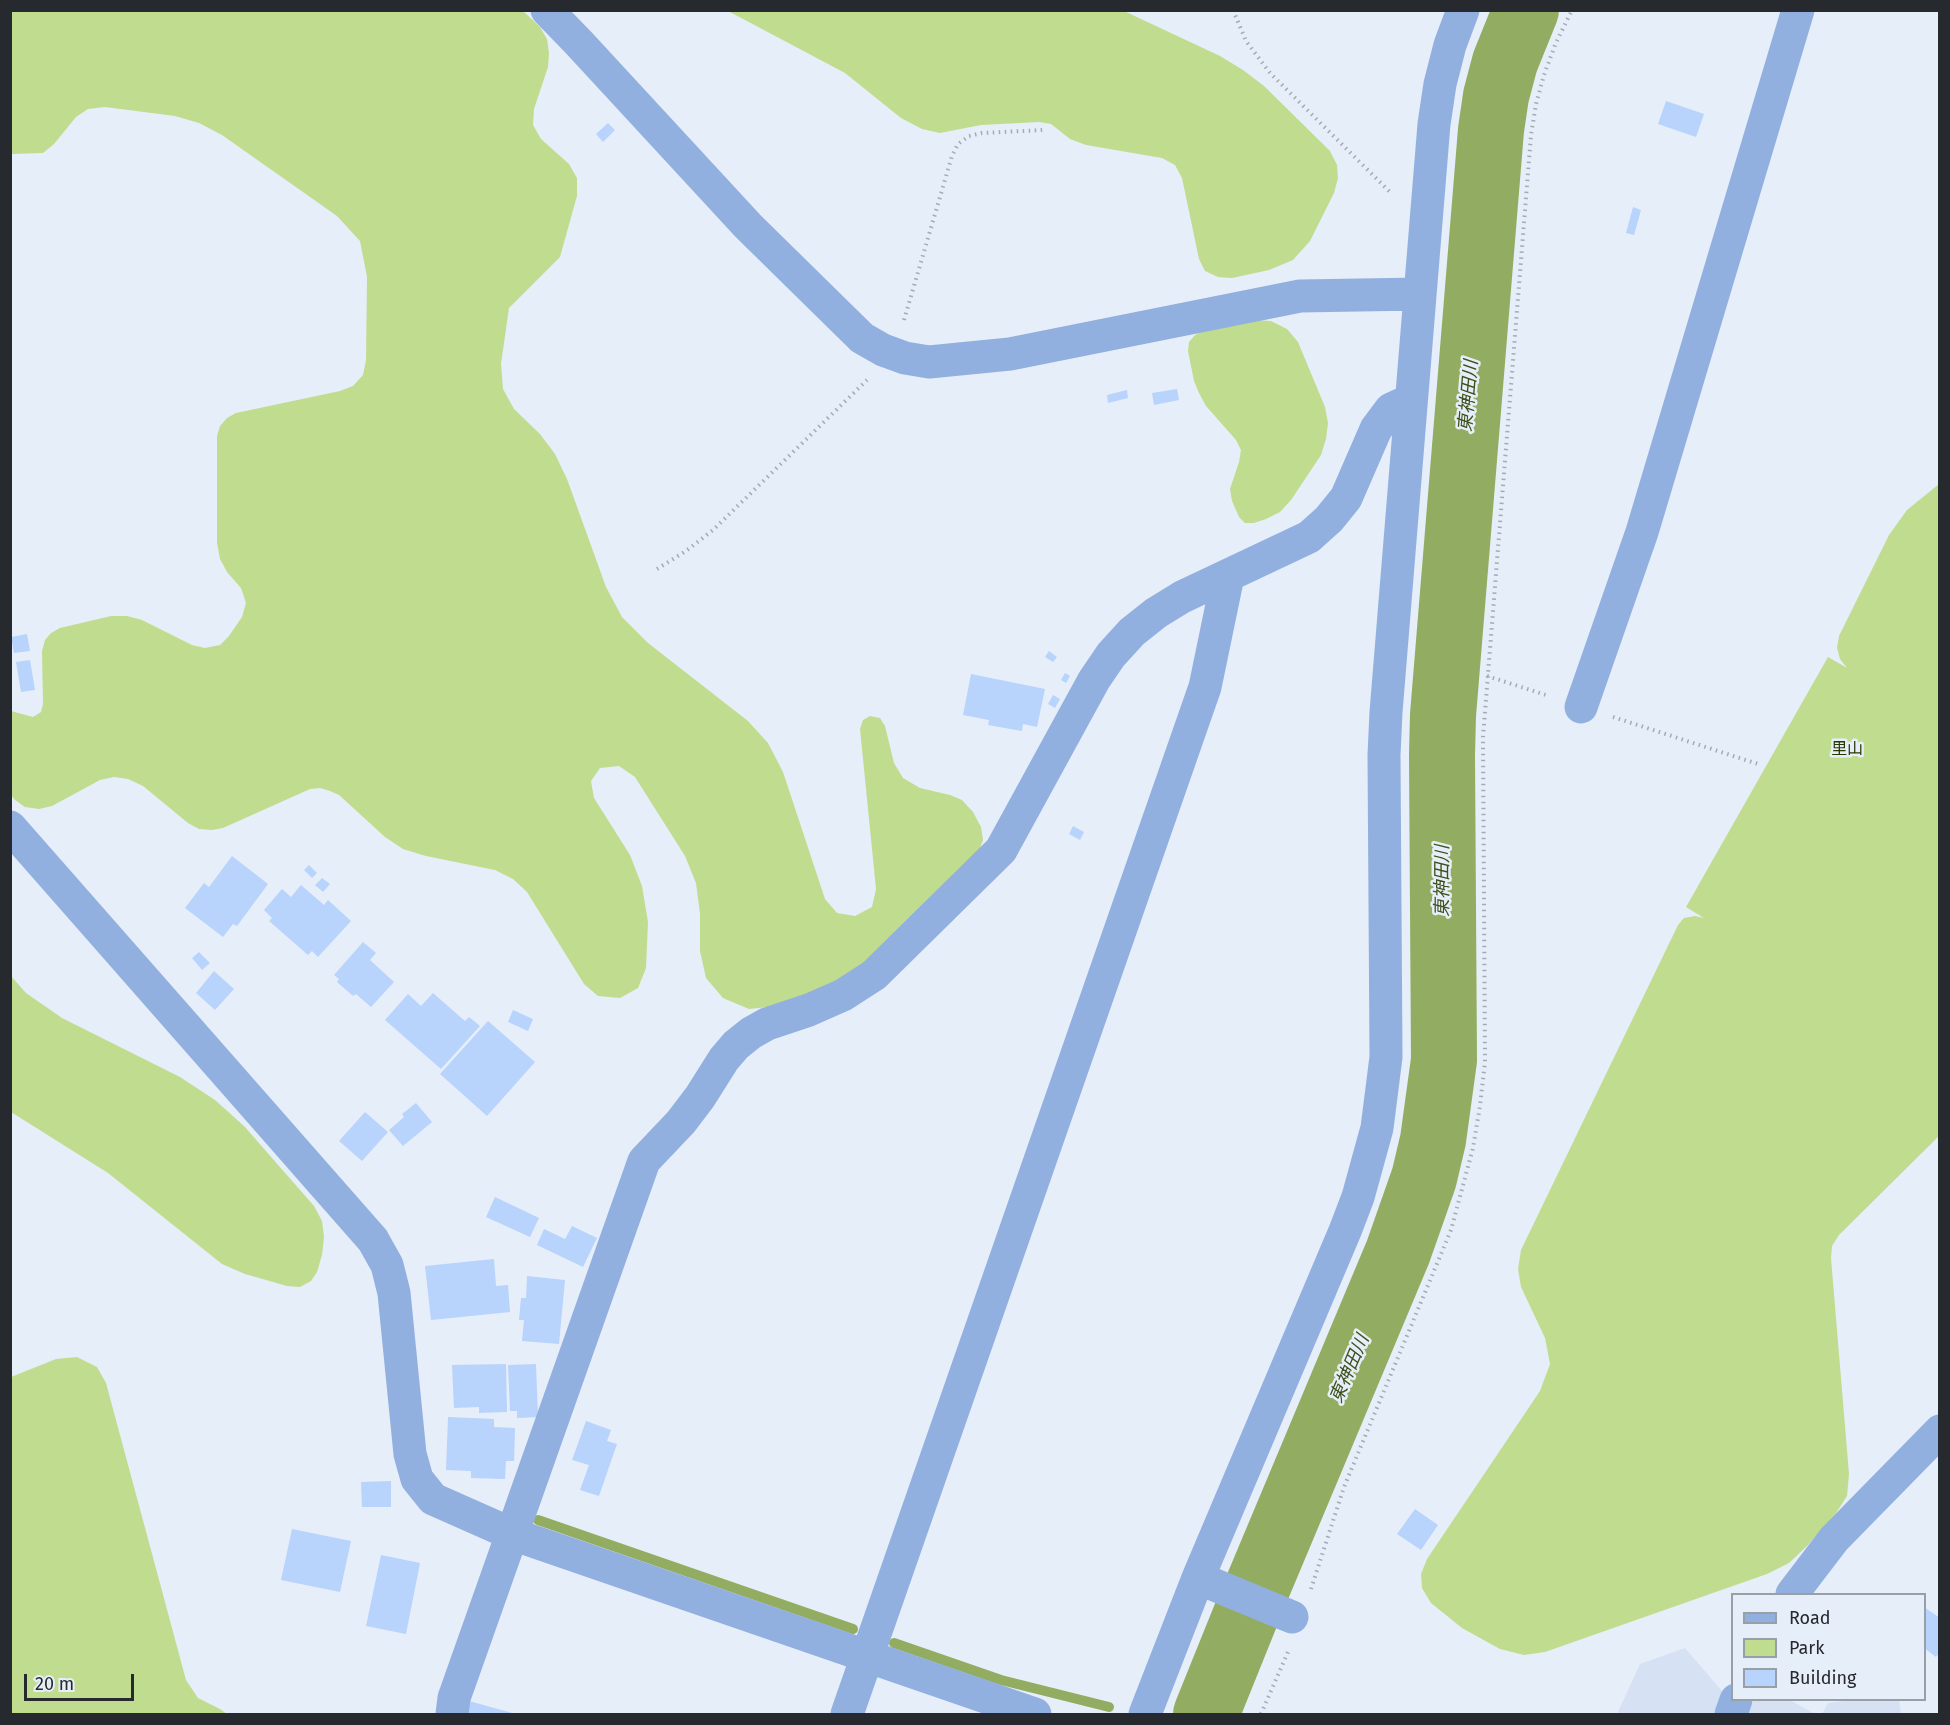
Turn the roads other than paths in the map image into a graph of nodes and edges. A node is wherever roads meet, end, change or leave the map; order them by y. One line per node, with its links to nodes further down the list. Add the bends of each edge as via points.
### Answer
1 (547, 10): 4 (street, via 748,226 862,338 905,358 929,362 982,358 1300,296)
2 (1463, 10): 4 (street, via 1440,84)
3 (1797, 10): 7 (street, via 1642,532)
4 (1420, 294): 5 (street)
5 (1411, 400): 6 (street, via 1391,409 1376,429 1346,498 1329,519 1309,537); 11 (street, via 1386,712 1386,1058 1377,1128 1345,1231)
6 (1228, 576): 10 (street, via 1156,613 1111,655 1001,850 874,975 843,995 767,1024 736,1045 700,1097 644,1161); 14 (street, via 1205,687)
7 (1581, 707)
8 (10, 827): 10 (street, via 373,1240 387,1265 394,1293 410,1454 417,1479 433,1499)
9 (1940, 1431): 12 (street, via 1834,1539)
10 (512, 1534): 14 (street); 15 (street, via 454,1698)
11 (1203, 1580): 13 (street); 18 (street)
12 (1793, 1593)
13 (1296, 1619)
14 (867, 1657): 16 (street); 17 (street)
15 (452, 1714)
16 (847, 1714)
17 (1035, 1714)
18 (1145, 1714)

